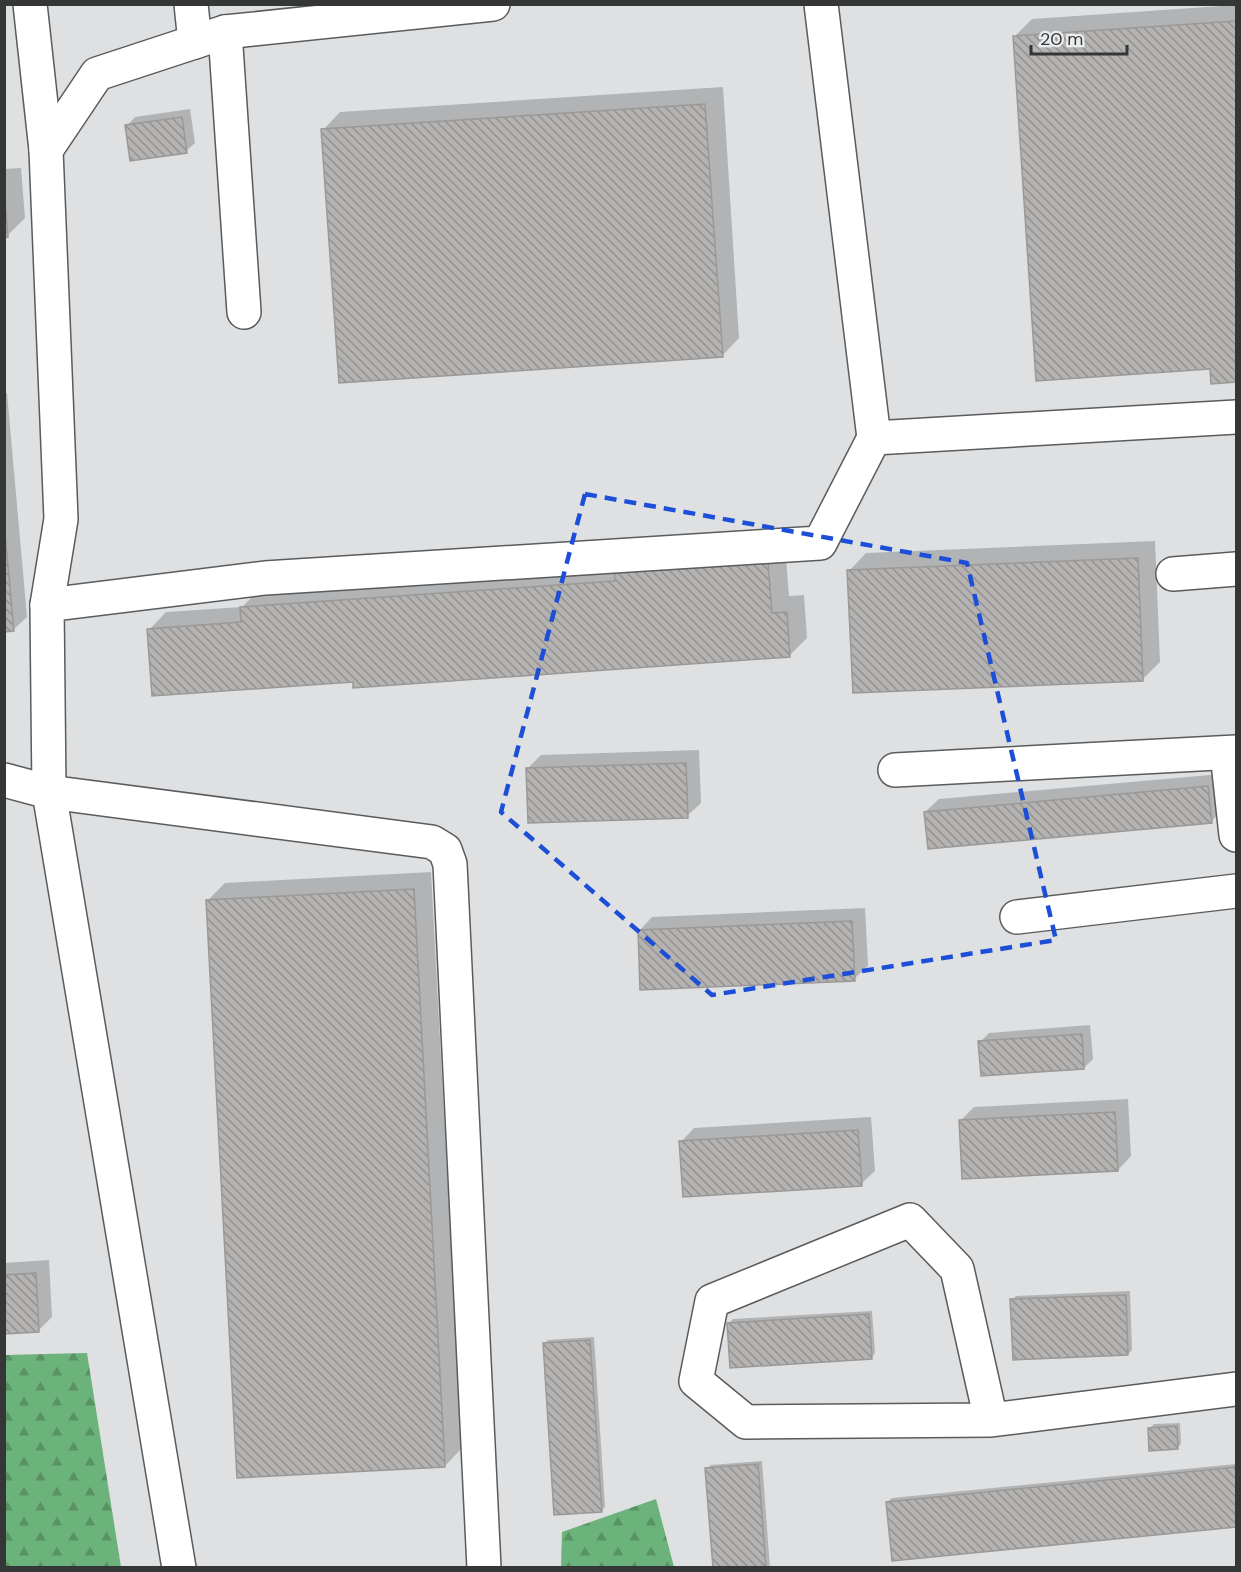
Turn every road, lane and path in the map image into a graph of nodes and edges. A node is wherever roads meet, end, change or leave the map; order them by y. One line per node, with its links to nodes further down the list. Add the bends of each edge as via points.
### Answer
1 (30, 4): 7 (street)
2 (191, 4): 6 (street)
3 (493, 4): 5 (street)
4 (821, 4): 10 (street)
5 (225, 32): 6 (street); 8 (street)
6 (195, 42): 7 (street, via 97,74)
7 (46, 150): 13 (street, via 61,519)
8 (244, 312)
9 (1236, 417): 10 (street)
10 (874, 438): 13 (street, via 820,543 265,578)
11 (1236, 569): 12 (street)
12 (1173, 574)
13 (47, 605): 17 (street)
14 (1232, 753): 15 (street); 18 (street)
15 (895, 770)
16 (4, 780): 17 (street)
17 (49, 792): 23 (street); 24 (street, via 432,842 445,850 450,864)
18 (1236, 835)
19 (1236, 891): 20 (street)
20 (1017, 917)
21 (1236, 1389): 22 (street)
22 (990, 1420): 22 (street, via 957,1269 910,1220 712,1301 696,1382 746,1422)
23 (179, 1568)
24 (484, 1568)

